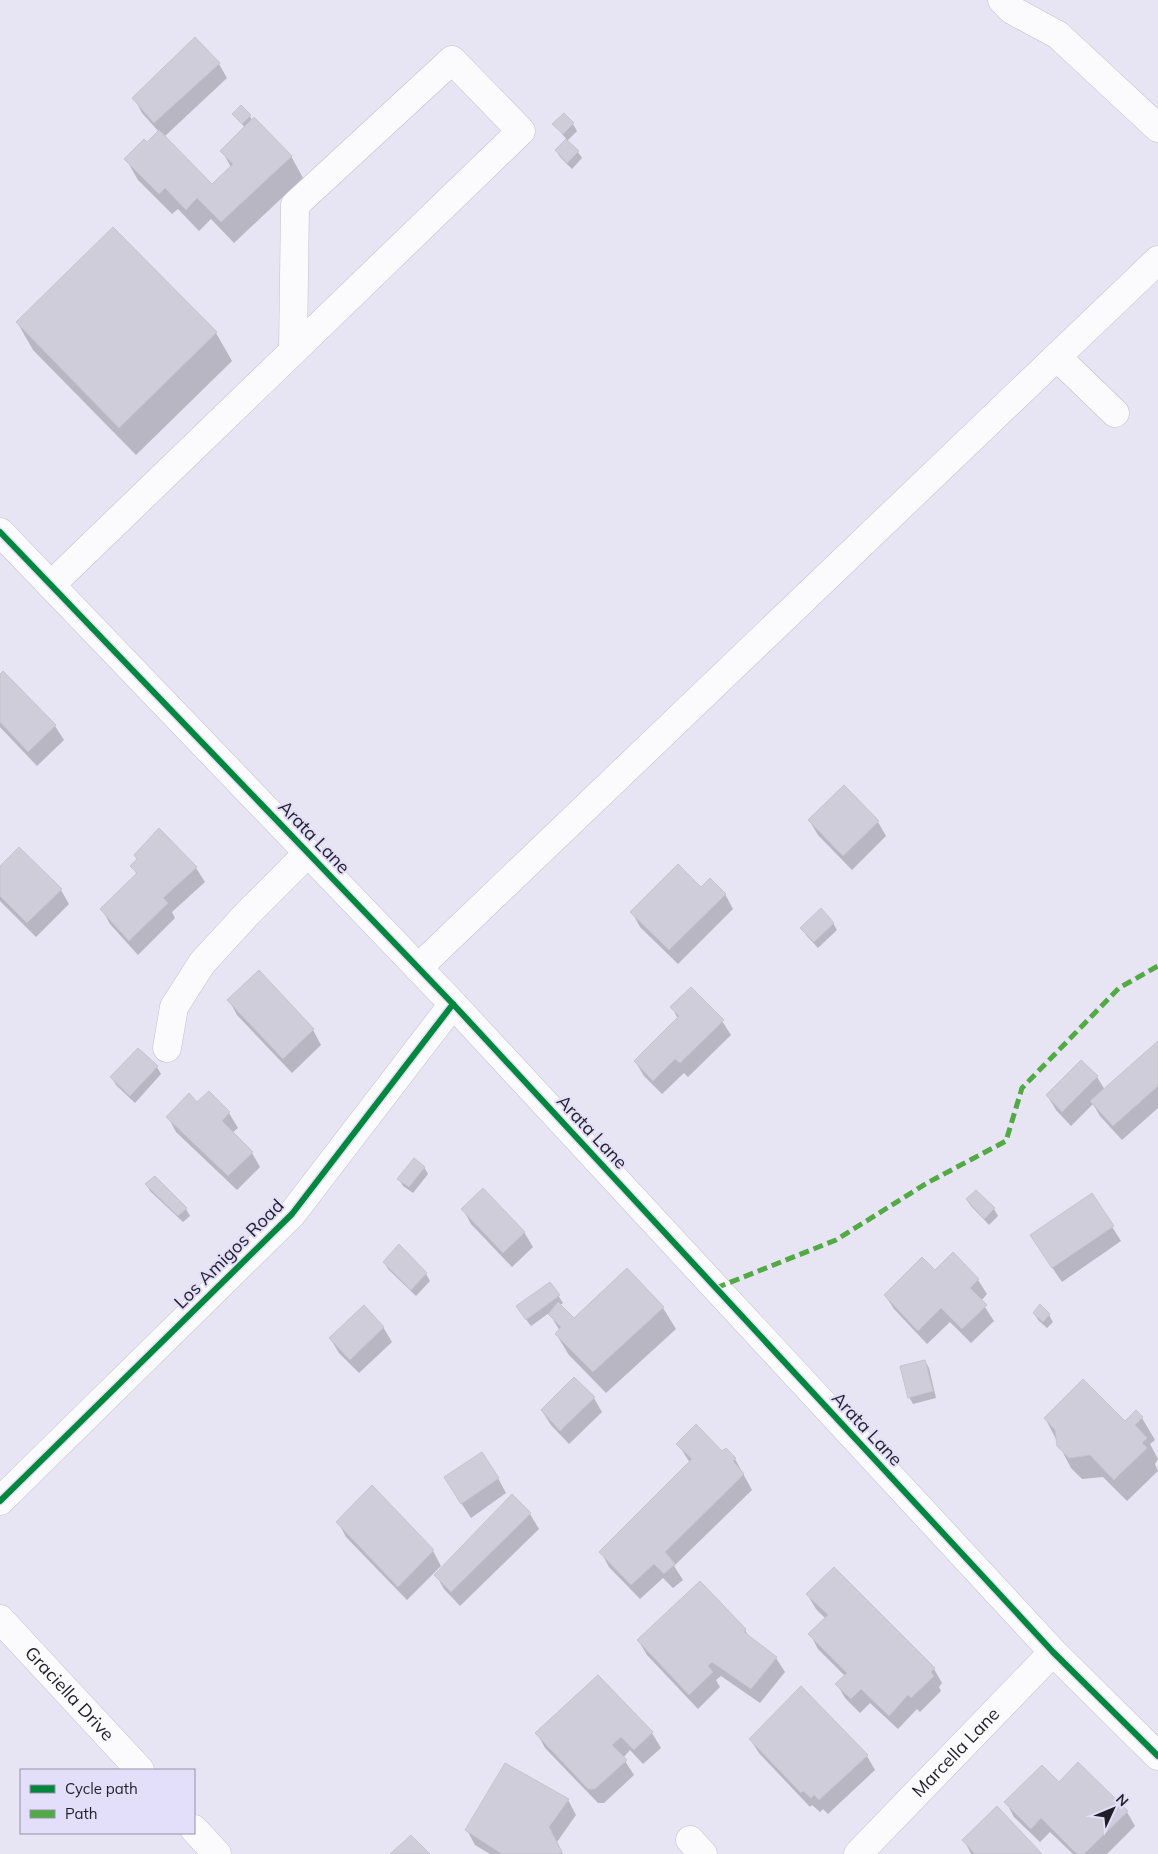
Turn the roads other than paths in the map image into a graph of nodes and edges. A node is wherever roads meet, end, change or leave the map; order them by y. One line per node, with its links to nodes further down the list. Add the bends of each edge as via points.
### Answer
1 (1002, 0): 2 (street, via 1012,10 1058,35)
2 (1158, 128)
3 (1158, 260): 5 (street)
4 (293, 351): 4 (street, via 521,131 452,60 295,205); 8 (street)
5 (1056, 357): 6 (street); 10 (street)
6 (1115, 412)
7 (0, 532): 8 (street, Arata Lane)
8 (51, 585): 9 (street, Arata Lane)
9 (308, 853): 10 (street, Arata Lane); 12 (street, via 202,963 174,1007)
10 (418, 968): 11 (street, Arata Lane)
11 (453, 1004): 13 (street, Los Amigos Road, via 292,1214); 15 (street, Arata Lane)
12 (167, 1048)
13 (0, 1501)
14 (0, 1619): 17 (street, Graciella Drive)
15 (1053, 1652): 16 (street, Arata Lane); 20 (street, Marcella Lane)
16 (1158, 1756)
17 (139, 1769)
18 (195, 1830): 19 (street)
19 (217, 1854)
20 (858, 1854)

